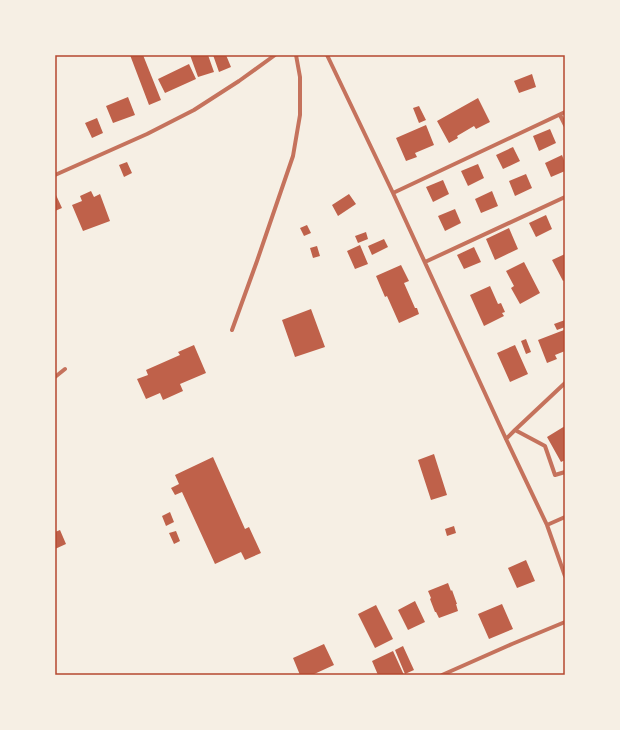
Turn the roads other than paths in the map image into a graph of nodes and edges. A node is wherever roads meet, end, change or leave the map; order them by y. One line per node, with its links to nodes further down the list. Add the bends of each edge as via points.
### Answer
1 (275, 55): 7 (street, via 194,110 148,134)
2 (296, 55): 11 (street, via 300,77 300,115 293,156)
3 (327, 55): 8 (street)
4 (565, 112): 5 (street)
5 (560, 115): 6 (street); 8 (street)
6 (565, 125)
7 (55, 175)
8 (393, 193): 10 (street)
9 (565, 197): 10 (street)
10 (425, 262): 16 (street)
11 (232, 330)
12 (65, 369): 13 (street)
13 (55, 376)
14 (565, 383): 15 (street)
15 (514, 430): 16 (street); 17 (street, via 545,446 555,474)
16 (506, 439): 19 (street)
17 (565, 472)
18 (565, 517): 19 (street)
19 (547, 525): 20 (street)
20 (565, 576)
21 (565, 622): 22 (street)
22 (442, 675)

